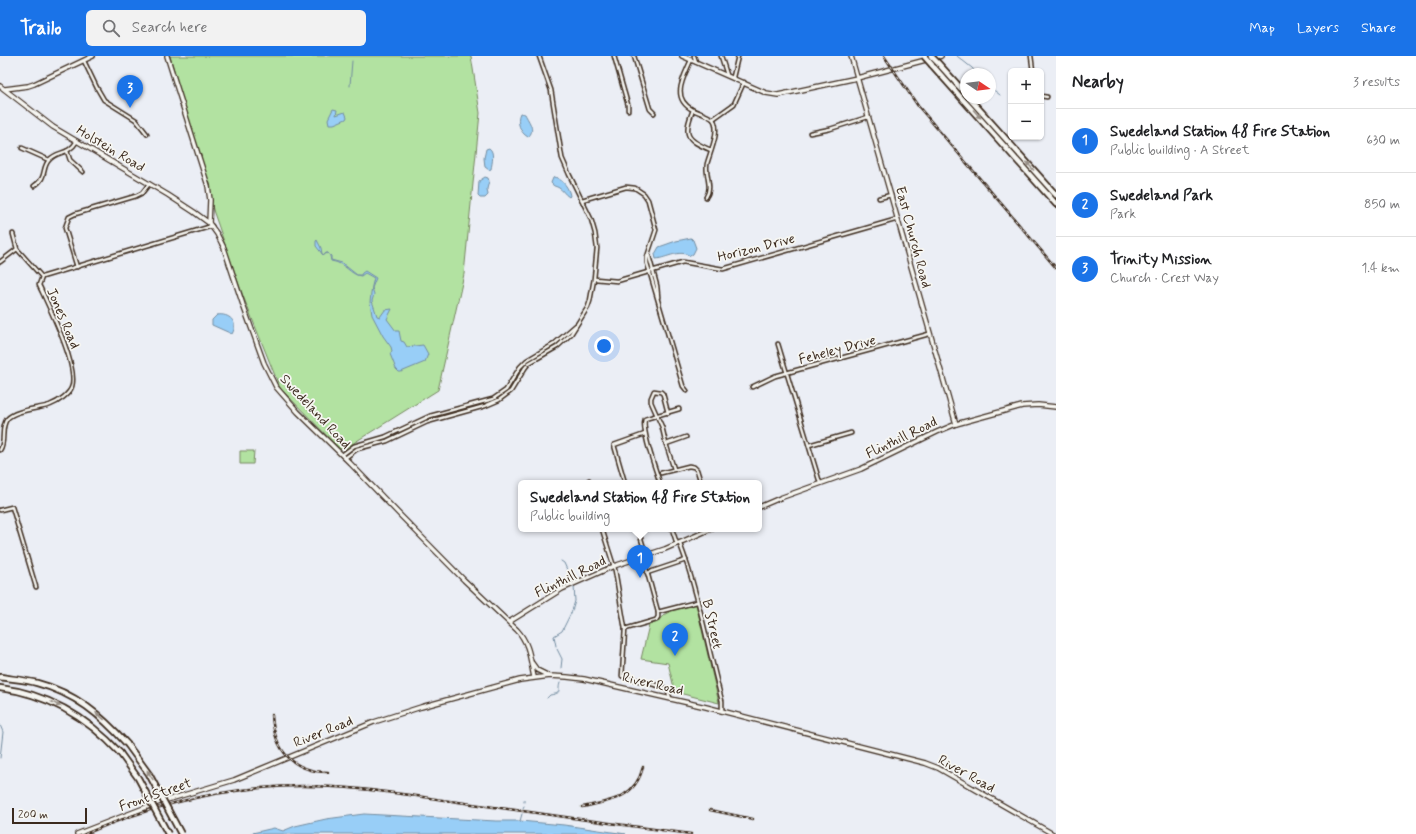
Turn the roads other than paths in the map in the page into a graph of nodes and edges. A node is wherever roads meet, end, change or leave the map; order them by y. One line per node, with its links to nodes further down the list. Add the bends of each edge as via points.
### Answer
1 (93, 56): 15 (main road)
2 (167, 56): 50 (main road, via 209,190)
3 (539, 56): 47 (street, via 551,90 562,158)
4 (614, 56): 28 (street)
5 (634, 56): 30 (street, via 650,109)
6 (682, 56): 16 (main road)
7 (694, 56): 16 (street)
8 (722, 56): 18 (street)
9 (738, 56): 19 (street)
10 (851, 56): 20 (main road, East Church Road)
11 (924, 56): 48 (highway, one-way to 48, bridge)
12 (932, 56): 23 (highway, bridge)
13 (941, 56): 20 (main road)
14 (1030, 56): 17 (street)
15 (84, 61): 24 (main road, via 34,84); 34 (street, via 104,100 136,120)
16 (694, 61): 18 (main road); 29 (street, via 681,82 680,90 684,101)
17 (1032, 68)
18 (727, 75): 19 (main road)
19 (733, 77): 21 (main road)
20 (857, 78): 21 (main road, via 778,95 766,93); 31 (main road, East Church Road)
21 (744, 82): 32 (street, via 734,104)
22 (0, 86): 24 (main road, Holstein Road)
23 (960, 87)
24 (5, 89): 35 (main road, Holstein Road, via 53,127)
25 (1044, 96): 26 (street)
26 (1047, 97)
27 (974, 104): 44 (highway, one-way to 27)
28 (628, 110)
29 (693, 110): 32 (street); 37 (street, via 687,125 689,137)
30 (654, 113)
31 (868, 117): 33 (street); 43 (main road, East Church Road)
32 (713, 119): 37 (street, via 716,130)
33 (810, 133)
34 (148, 134)
35 (77, 141): 38 (street, via 71,150); 41 (main road, Holstein Road)
36 (22, 148): 39 (street)
37 (711, 150): 45 (street, via 707,168 710,189)
38 (67, 151): 39 (street); 40 (street, via 70,160)
39 (48, 160): 42 (street, via 42,178)
40 (83, 172)
41 (149, 184): 50 (main road, Holstein Road); 56 (street, via 136,196 69,217 65,228)
42 (34, 186)
43 (891, 195): 46 (street); 49 (main road, East Church Road)
44 (1056, 195)
45 (706, 197)
46 (879, 198)
47 (582, 200): 54 (street, via 626,187 641,191 648,200 656,229); 60 (street, via 595,233)
48 (1056, 204)
49 (898, 219): 57 (street, Horizon Drive, via 723,269 683,262); 63 (main road, East Church Road)
50 (209, 223): 51 (main road, Swedeland Road)
51 (212, 226): 56 (street, Jones Road); 79 (main road, Swedeland Road, via 224,248 250,327 273,382 280,393)
52 (13, 234): 53 (street)
53 (17, 249): 55 (street); 59 (street)
54 (648, 253): 57 (street); 58 (street, via 646,262)
55 (0, 262)
56 (77, 267): 59 (street, Jones Road)
57 (653, 270): 58 (street, Horizon Drive); 61 (street, via 658,289)
58 (649, 272): 60 (street, Horizon Drive, via 617,280); 61 (street)
59 (42, 277): 78 (street, Jones Road, via 39,285 70,356 72,385 68,393 54,403 16,413 7,419 3,426 3,445)
60 (594, 280): 62 (street, via 590,301)
61 (658, 303): 67 (street, via 682,384)
62 (579, 322): 79 (street, via 554,344 526,360 506,390 493,398 430,416 385,437 354,446); 80 (street, via 561,344 530,363 511,391 499,400 427,422 387,441 357,449)
63 (929, 334): 65 (street, Feheley Drive); 72 (main road, East Church Road)
64 (778, 344): 65 (street)
65 (787, 372): 66 (street, Feheley Drive); 77 (street)
66 (752, 387)
67 (687, 391)
68 (1056, 407): 72 (main road, Flinthill Road, via 1028,405)
69 (679, 410): 70 (street)
70 (668, 413): 71 (street); 71 (street, via 663,394 654,390 651,402)
71 (656, 416): 74 (street, via 645,419); 76 (street)
72 (956, 424): 86 (main road, Flinthill Road, via 861,469)
73 (851, 433): 77 (street)
74 (645, 434): 83 (street, via 614,445); 84 (street)
75 (686, 437): 76 (street)
76 (666, 444): 81 (street)
77 (809, 445): 86 (street)
78 (0, 450)
79 (342, 455): 80 (main road, Swedeland Road)
80 (345, 458): 101 (main road, Swedeland Road, via 405,521)
81 (674, 469): 82 (street); 85 (street, via 694,467)
82 (661, 473)
83 (624, 480)
84 (659, 480)
85 (700, 480)
86 (820, 483): 87 (main road, Flinthill Road)
87 (762, 506)
88 (0, 510): 98 (street, via 12,506)
89 (603, 532): 96 (street)
90 (639, 532): 94 (street)
91 (673, 532): 93 (street, B Street)
92 (705, 532): 93 (main road, Flinthill Road)
93 (679, 544): 94 (main road, Flinthill Road); 95 (street, B Street)
94 (644, 556): 96 (main road, Flinthill Road); 97 (street)
95 (686, 560): 97 (street); 99 (street, B Street)
96 (614, 566): 101 (main road, Flinthill Road, via 562,589); 102 (street)
97 (647, 573): 100 (street)
98 (36, 587)
99 (697, 602): 100 (street); 109 (street, B Street, via 722,701)
100 (658, 612): 102 (street, via 656,620)
101 (509, 622): 103 (main road, Swedeland Road, via 524,639)
102 (625, 628): 108 (street, via 622,676 664,687 669,692)
103 (532, 662): 104 (main road, via 539,671); 106 (main road, Swedeland Road)
104 (550, 676): 106 (main road, River Road); 108 (main road, River Road, via 584,679)
105 (0, 677): 113 (highway, one-way to 105, bridge, via 149,774 127,744 100,716 75,698 38,683)
106 (534, 677): 110 (main road, River Road, via 374,722)
107 (0, 688): 112 (highway, one-way to 112, bridge, via 50,701 97,730 120,753 138,778)
108 (670, 699): 109 (main road, River Road)
109 (722, 711): 114 (main road, River Road, via 925,763)
110 (240, 778): 111 (main road, Front Street, via 168,799)
111 (77, 834)
112 (168, 834)
113 (181, 834)
114 (1054, 834)

